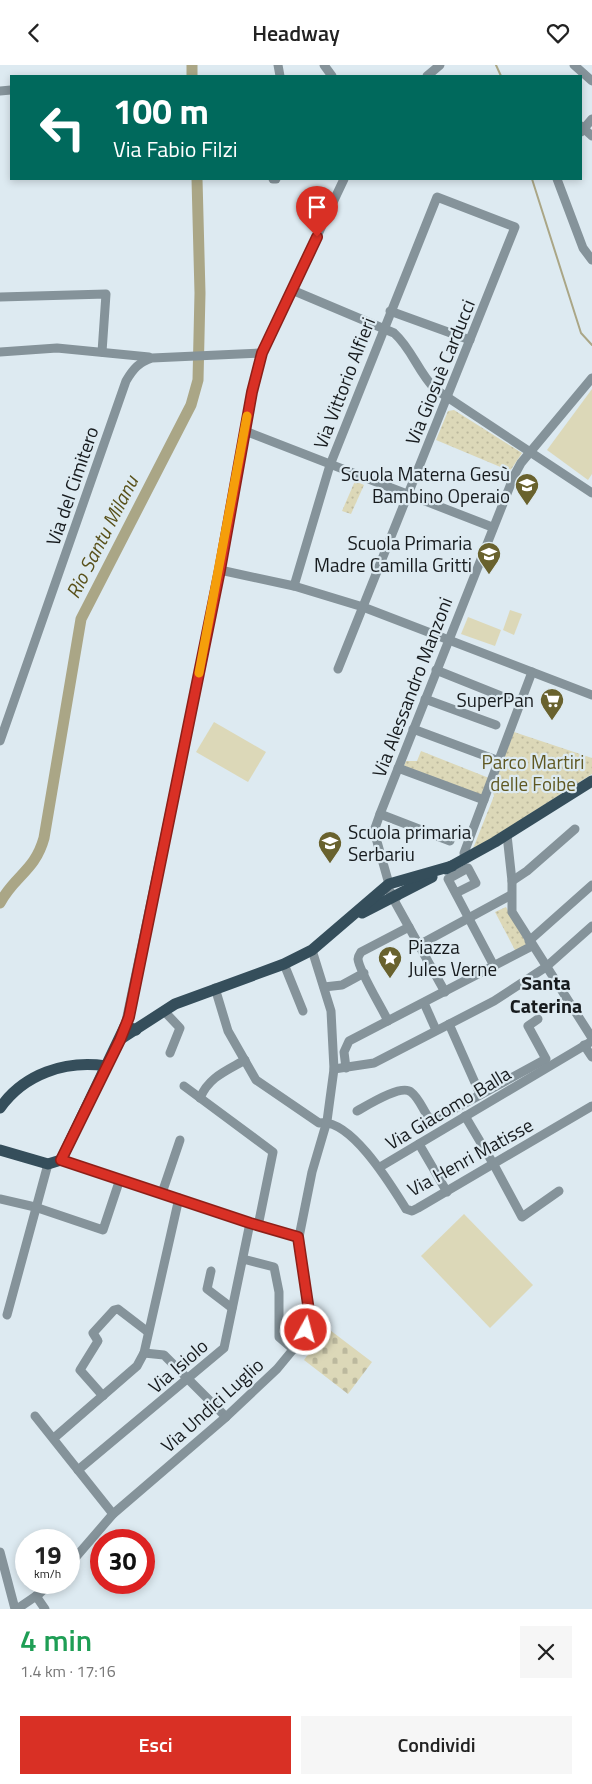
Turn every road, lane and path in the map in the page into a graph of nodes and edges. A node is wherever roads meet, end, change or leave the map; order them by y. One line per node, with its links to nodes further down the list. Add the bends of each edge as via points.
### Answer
1 (440, 65): 3 (street)
2 (574, 65): 4 (street)
3 (428, 75)
4 (592, 81)
5 (592, 119): 6 (street)
6 (582, 129): 7 (street)
7 (592, 137)
8 (344, 180): 12 (street)
9 (557, 180): 11 (street, via 584,248)
10 (437, 197): 14 (street, Via Vittorio Alfieri); 16 (street, Via Giosuè Carducci, via 515,227)
11 (592, 260)
12 (292, 290): 15 (street); 19 (street)
13 (0, 297): 18 (street, via 106,294)
14 (390, 311): 15 (street, Via Vittorio Alfieri); 16 (street)
15 (383, 328): 22 (street, via 403,341 427,381); 25 (street, Via Vittorio Alfieri)
16 (470, 340): 22 (street, Via Giosuè Carducci)
17 (0, 352): 18 (street, via 57,348)
18 (102, 352): 20 (street)
19 (262, 353): 20 (street); 23 (street)
20 (152, 358): 41 (street, Via del Cimitero, via 137,365 126,381)
21 (592, 378): 24 (street, Via Alessandro Manzoni)
22 (446, 399): 24 (street); 27 (street, Via Giosuè Carducci)
23 (245, 431): 25 (street); 29 (street)
24 (532, 452): 26 (street); 28 (street, Via Alessandro Manzoni, via 514,476)
25 (330, 465): 27 (street); 30 (street, Via Vittorio Alfieri)
26 (592, 493)
27 (408, 495): 28 (street); 31 (street, Via Giosuè Carducci)
28 (492, 527): 32 (street, Via Alessandro Manzoni)
29 (220, 570): 30 (street); 78 (street)
30 (294, 586): 31 (street)
31 (363, 607): 32 (street); 33 (street, Via Giosuè Carducci)
32 (448, 640): 34 (street, Via Alessandro Manzoni); 35 (street)
33 (338, 669)
34 (436, 671): 37 (street); 38 (street, Via Alessandro Manzoni)
35 (532, 671): 36 (street); 42 (street)
36 (592, 695)
37 (506, 698)
38 (425, 699): 39 (street); 40 (street, Via Alessandro Manzoni)
39 (496, 725)
40 (413, 729): 42 (street); 43 (street, Via Alessandro Manzoni)
41 (0, 741)
42 (499, 761): 45 (street)
43 (398, 767): 45 (street); 46 (street, Via Alessandro Manzoni)
44 (592, 781): 48 (main road)
45 (484, 800): 50 (street, via 464,853)
46 (380, 814): 49 (street); 53 (street, Via Alessandro Manzoni, via 374,831)
47 (575, 829): 52 (street)
48 (506, 835): 50 (main road); 52 (street)
49 (450, 841)
50 (465, 858): 51 (main road)
51 (452, 866): 53 (main road); 57 (main road)
52 (512, 881): 56 (street)
53 (389, 884): 57 (street, Via Alessandro Manzoni, via 388,891); 59 (main road)
54 (592, 885): 62 (street)
55 (456, 893): 58 (street)
56 (512, 895): 58 (street); 62 (street, via 512,911)
57 (396, 899): 59 (main road); 61 (street)
58 (470, 919): 63 (street); 66 (street)
59 (347, 921): 64 (main road, via 327,934)
60 (592, 926): 67 (street)
61 (409, 927): 63 (street); 68 (street, via 361,952 358,959)
62 (531, 943): 66 (street); 67 (street)
63 (418, 945): 71 (street)
64 (312, 950): 65 (main road); 69 (street)
65 (284, 964): 70 (main road); 74 (street)
66 (494, 966): 71 (street)
67 (546, 967): 77 (street, via 494,1001); 80 (street)
68 (364, 973): 69 (street, via 342,985); 76 (street)
69 (324, 987): 86 (street, via 331,1011)
70 (215, 988): 73 (main road); 83 (street, Via Giacomo Balla, via 228,1031)
71 (445, 992): 72 (street)
72 (424, 1003): 76 (street); 79 (street)
73 (164, 1011): 78 (main road); 81 (street, via 180,1028)
74 (303, 1011)
75 (538, 1019): 88 (street, via 528,1026 546,1059)
76 (388, 1021): 85 (street, via 349,1041 344,1052)
77 (449, 1024): 79 (street); 88 (street)
78 (130, 1028): 84 (main road)
79 (436, 1030): 85 (street, via 374,1063)
80 (589, 1041): 82 (street); 93 (street, Via Giacomo Balla)
81 (170, 1053)
82 (592, 1057)
83 (245, 1061): 89 (street, via 215,1076); 94 (street, Via Giacomo Balla, via 256,1080 318,1123)
84 (106, 1066): 91 (main road, via 80,1063 54,1069 9,1095); 98 (main road)
85 (346, 1067): 86 (street)
86 (334, 1069): 94 (street)
87 (184, 1086): 89 (street)
88 (480, 1094): 92 (street, via 436,1119 429,1118 408,1089 399,1089)
89 (200, 1098): 109 (street, Via Isiolo, via 273,1152)
90 (592, 1106): 100 (street, Via Henri Matisse)
91 (0, 1108)
92 (357, 1111)
93 (465, 1117): 96 (street, Via Giacomo Balla); 100 (street)
94 (327, 1121): 101 (street, Via Giacomo Balla, via 338,1125); 110 (street)
95 (180, 1140): 105 (street)
96 (419, 1144): 101 (street, Via Giacomo Balla); 104 (street)
97 (0, 1150): 99 (main road)
98 (61, 1160): 99 (main road); 102 (street)
99 (48, 1164): 108 (street)
100 (494, 1165): 103 (street, via 522,1217); 104 (street, Via Henri Matisse)
101 (380, 1167): 104 (street, Via Henri Matisse, via 406,1209 412,1211)
102 (120, 1179): 105 (street); 108 (street, via 102,1230)
103 (559, 1191)
104 (447, 1192)
105 (162, 1193): 106 (street)
106 (179, 1198): 109 (street); 115 (street)
107 (0, 1199): 108 (street)
108 (35, 1207): 114 (street)
109 (254, 1224): 110 (street); 111 (street, Via Isiolo)
110 (298, 1237): 116 (street, Via Undici Luglio, via 309,1311 306,1330)
111 (243, 1259): 113 (street, Via Isiolo); 116 (street, via 274,1267 279,1291 279,1337)
112 (211, 1271): 113 (street, via 207,1289)
113 (232, 1308): 118 (street, Via Isiolo, via 224,1348)
114 (7, 1315)
115 (148, 1332): 117 (street); 119 (street, via 118,1309 93,1333 98,1341 80,1370)
116 (293, 1349): 121 (street, Via Undici Luglio)
117 (144, 1353): 118 (street, via 164,1355); 119 (street, via 138,1366)
118 (188, 1380): 121 (street); 123 (street, Via Isiolo)
119 (103, 1396): 122 (street)
120 (35, 1416): 122 (street)
121 (226, 1417): 124 (street, Via Undici Luglio)
122 (54, 1438): 123 (street)
123 (78, 1470): 124 (street)
124 (113, 1514): 126 (street, Via Undici Luglio)
125 (0, 1552): 129 (street)
126 (80, 1552)
127 (38, 1594): 128 (street)
128 (36, 1596): 129 (street); 130 (street)
129 (16, 1609)
130 (45, 1609)

